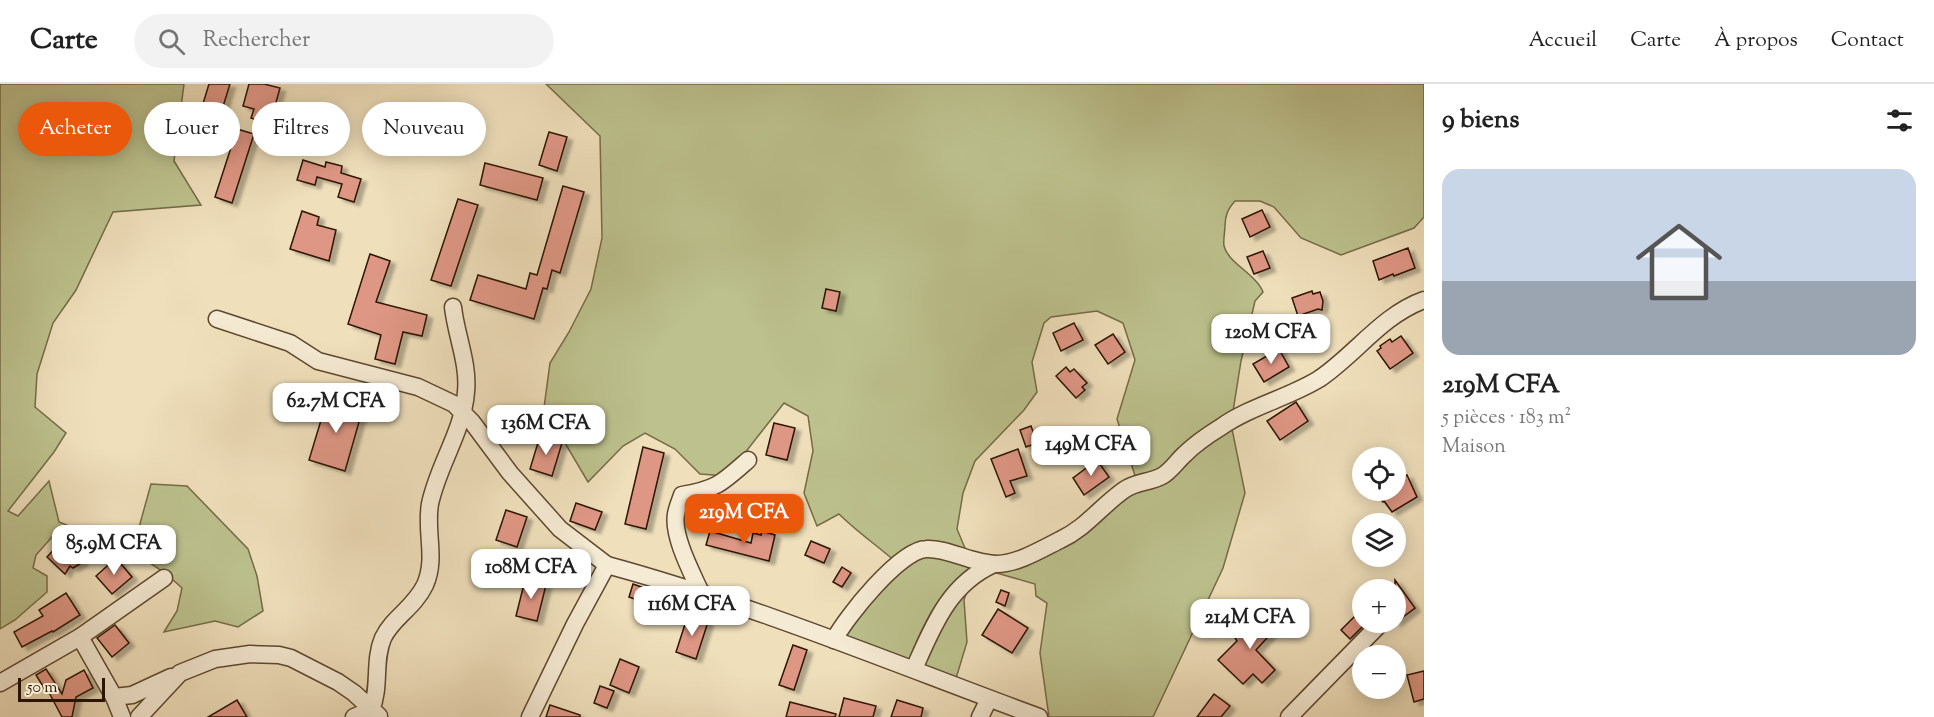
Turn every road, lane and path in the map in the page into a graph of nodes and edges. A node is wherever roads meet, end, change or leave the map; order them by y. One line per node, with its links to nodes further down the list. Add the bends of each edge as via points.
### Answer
1 (1424, 300): 6 (street, via 1399,312 1320,378 1224,425 1195,445 1165,474 1125,489 1075,533 1020,558)
2 (453, 307): 4 (street, via 466,374)
3 (217, 319): 4 (street, via 290,343 318,361 418,387 454,404)
4 (463, 413): 7 (street, via 560,529); 18 (street, via 430,504 432,561 428,576 417,600 383,639)
5 (748, 460): 9 (street, via 721,484 682,495 676,516 677,531)
6 (994, 564): 12 (street, via 934,550 911,553 862,600); 13 (street, via 971,577 946,605)
7 (606, 565): 9 (street); 22 (street)
8 (164, 578): 11 (street)
9 (701, 593): 12 (street)
10 (1371, 633): 25 (street)
11 (80, 637): 15 (street); 16 (street)
12 (834, 640): 13 (street)
13 (914, 669): 17 (street)
14 (180, 673): 16 (street, via 132,695); 18 (street, via 227,656 279,655 338,682); 20 (street)
15 (0, 682)
16 (114, 697): 19 (street)
17 (989, 699): 23 (street); 24 (street)
18 (376, 713): 21 (street)
19 (122, 717)
20 (139, 717)
21 (354, 717)
22 (530, 717)
23 (980, 717)
24 (1039, 717)
25 (1289, 717)

